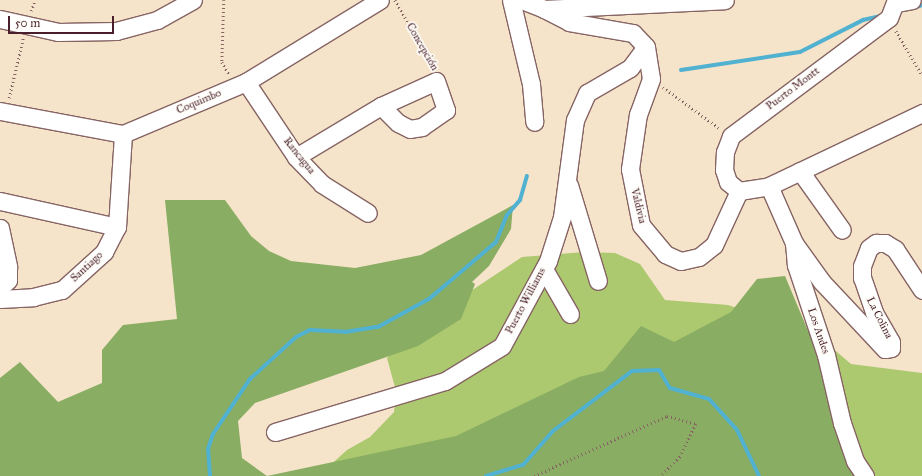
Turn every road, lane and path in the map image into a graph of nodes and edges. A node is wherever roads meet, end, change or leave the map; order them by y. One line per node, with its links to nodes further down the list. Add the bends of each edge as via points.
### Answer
1 (35, 0): 12 (path)
2 (193, 0): 12 (street, via 157,20 116,31 58,32)
3 (224, 0): 17 (path, via 222,62)
4 (380, 0): 17 (street, Coquimbo)
5 (395, 0): 16 (path, Concepción, via 438,74)
6 (511, 0): 21 (street, via 531,84)
7 (522, 0): 10 (street)
8 (725, 0): 10 (street)
9 (898, 5): 14 (path); 23 (street, Puerto Montt)
10 (544, 9): 13 (street, via 569,22 633,33)
11 (0, 19): 12 (street)
12 (27, 24): 19 (path)
13 (646, 47): 15 (street, Valdivia); 26 (street, Puerto Williams, via 630,68 587,93 576,120)
14 (922, 75)
15 (651, 79): 23 (path); 28 (street, Valdivia, via 638,114 630,169 641,225 652,241 665,254 681,261 699,257 714,245)
16 (436, 81): 18 (street); 18 (street, Concepción, via 446,110 422,127 410,129 398,123)
17 (241, 84): 22 (street, Coquimbo); 24 (street, Rancagua)
18 (382, 106): 24 (street)
19 (3, 111): 22 (street)
20 (922, 113): 25 (street)
21 (534, 122)
22 (123, 134): 31 (street, Santiago)
23 (731, 136): 28 (street, via 725,152 724,170 728,182)
24 (296, 157): 30 (street, Rancagua, via 322,184)
25 (800, 171): 27 (street); 33 (street)
26 (567, 177): 35 (street, Puerto Williams, via 562,217); 36 (street)
27 (768, 186): 28 (street); 34 (street, Los Andes)
28 (739, 191)
29 (0, 201): 31 (street)
30 (368, 214)
31 (117, 227): 39 (street, Santiago, via 104,252 62,290 32,297)
32 (0, 228): 37 (street, via 8,267 8,280)
33 (842, 230)
34 (794, 243): 38 (street, La Colina, via 822,282 886,349 891,348 891,342 874,312 862,278 862,266 869,248 876,243 885,243 895,249); 44 (street, Los Andes, via 796,265 826,355 842,423 855,461)
35 (544, 269): 40 (street); 41 (street, Puerto Williams, via 502,346 445,381)
36 (598, 281)
37 (0, 288)
38 (922, 290)
39 (0, 299)
40 (570, 314)
41 (275, 432)
42 (534, 476): 43 (path, via 667,416 696,424 680,457)
43 (661, 476)
44 (865, 476)

